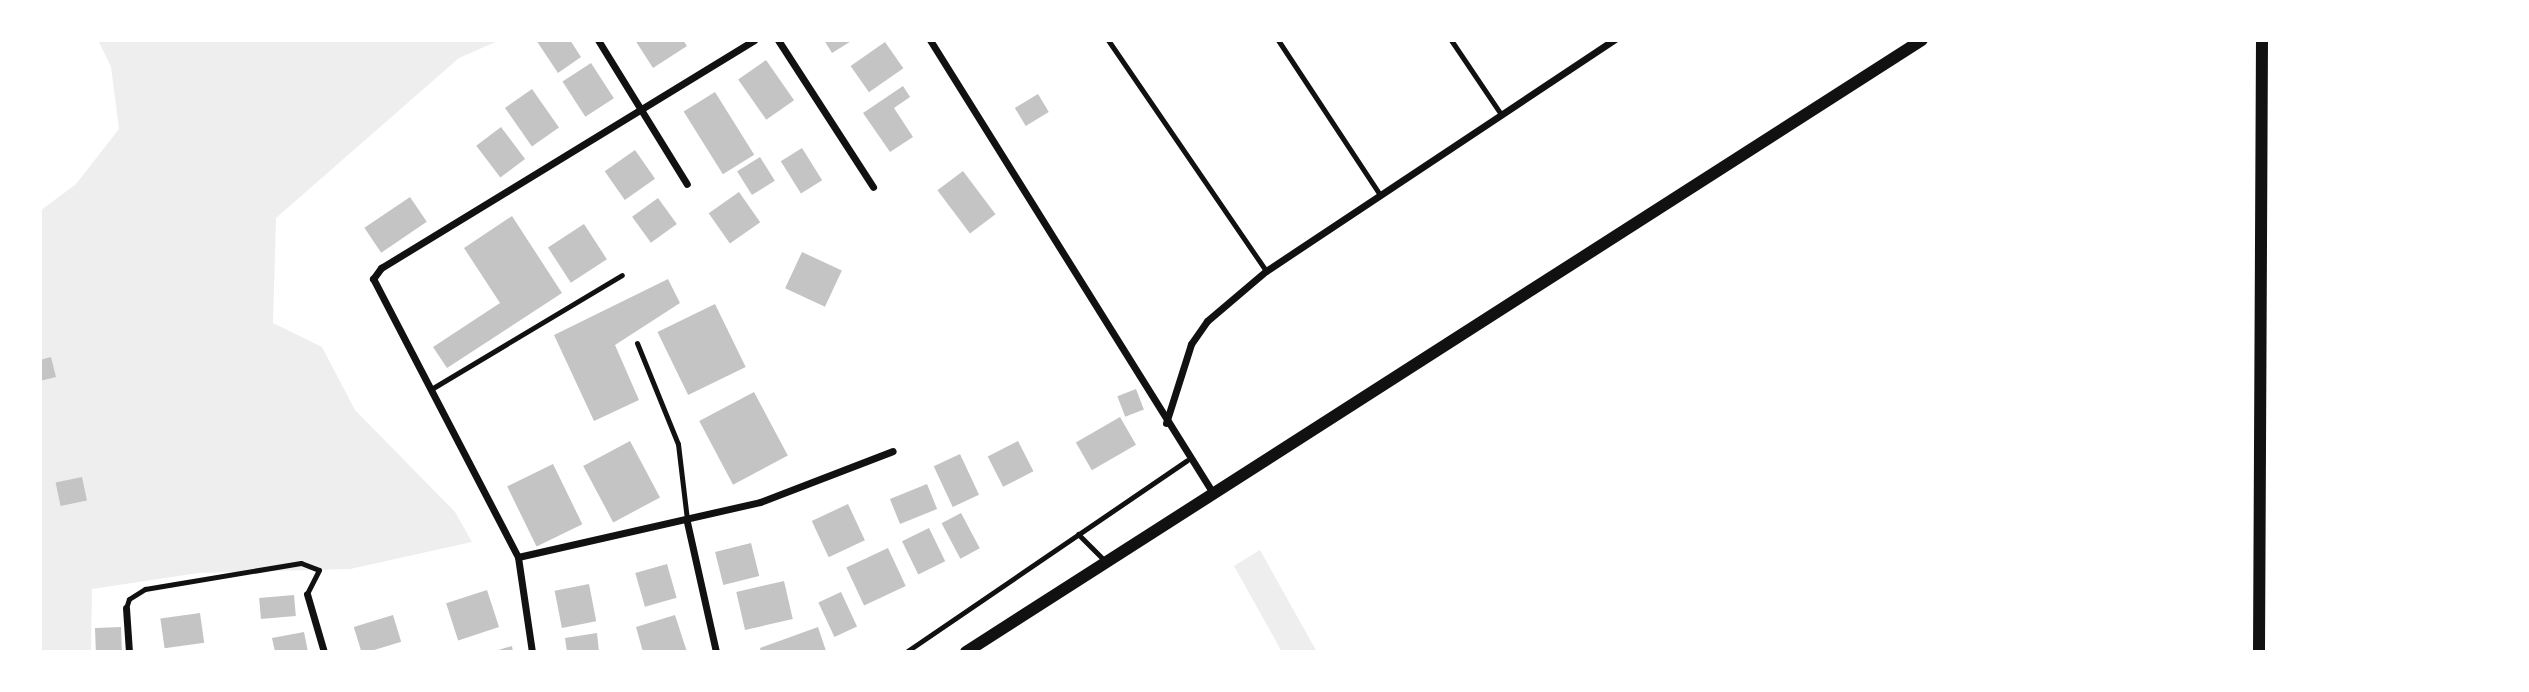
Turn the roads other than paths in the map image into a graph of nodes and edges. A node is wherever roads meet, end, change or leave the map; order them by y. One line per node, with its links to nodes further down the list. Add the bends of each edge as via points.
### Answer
1 (598, 40): 11 (street)
2 (754, 40): 11 (street)
3 (778, 40): 14 (street)
4 (930, 40): 20 (street)
5 (1108, 40): 16 (lane)
6 (1278, 40): 15 (lane)
7 (1451, 40): 12 (lane)
8 (1614, 40): 12 (street)
9 (1922, 40): 23 (street)
10 (2262, 40): 36 (street)
11 (639, 107): 13 (street); 19 (street, via 381,268 373,279)
12 (1501, 114): 15 (street)
13 (687, 184)
14 (873, 187)
15 (1379, 193): 16 (street)
16 (1266, 271): 20 (street, via 1191,344)
17 (622, 275): 19 (lane)
18 (637, 342): 24 (lane, via 678,444)
19 (433, 388): 26 (street)
20 (1166, 423): 22 (street)
21 (893, 451): 24 (street)
22 (1187, 460): 23 (street); 25 (lane)
23 (1213, 493): 27 (street)
24 (687, 522): 26 (street); 33 (street)
25 (1078, 534): 27 (lane); 34 (lane)
26 (518, 557): 32 (street)
27 (1106, 562): 35 (street)
28 (307, 594): 29 (lane, via 319,570 301,563 145,589 129,599); 31 (street)
29 (127, 608): 30 (street)
30 (129, 652)
31 (324, 652)
32 (532, 652)
33 (716, 652)
34 (905, 652)
35 (966, 652)
36 (2259, 652)

